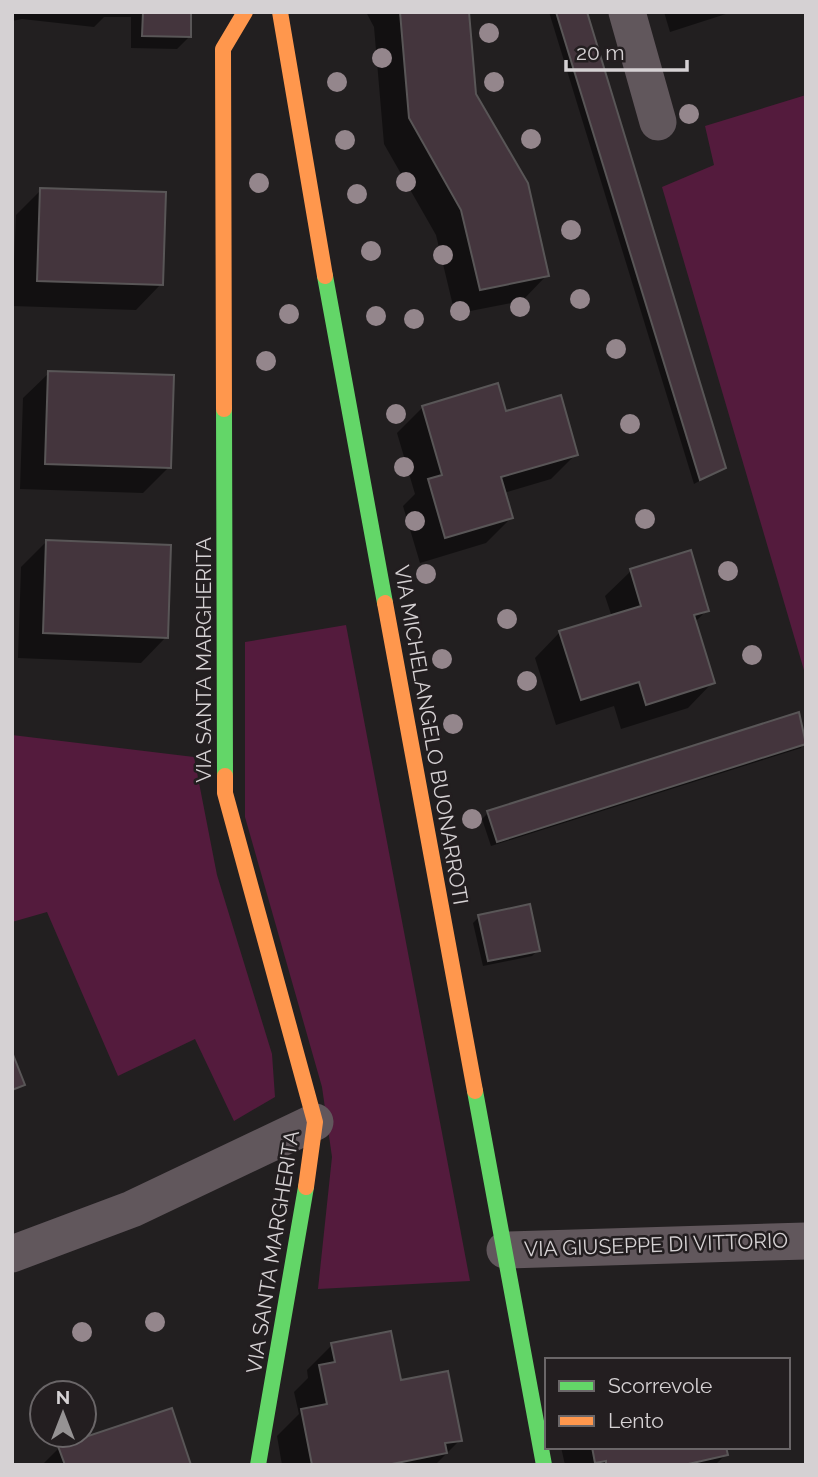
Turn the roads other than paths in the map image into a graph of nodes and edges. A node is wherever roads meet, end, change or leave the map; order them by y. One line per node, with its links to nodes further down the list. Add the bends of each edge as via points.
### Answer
1 (245, 12): 5 (street, VIA SANTA MARGHERITA, via 223,49 225,793)
2 (280, 12): 7 (street, VIA MICHELANGELO BUONARROTI)
3 (627, 12): 4 (street)
4 (658, 122)
5 (315, 1122): 8 (street, via 132,1209); 9 (street, VIA SANTA MARGHERITA)
6 (806, 1241): 7 (street, VIA GIUSEPPE DI VITTORIO)
7 (505, 1250): 10 (street, VIA MICHELANGELO BUONARROTI)
8 (12, 1254)
9 (258, 1465)
10 (544, 1465)

